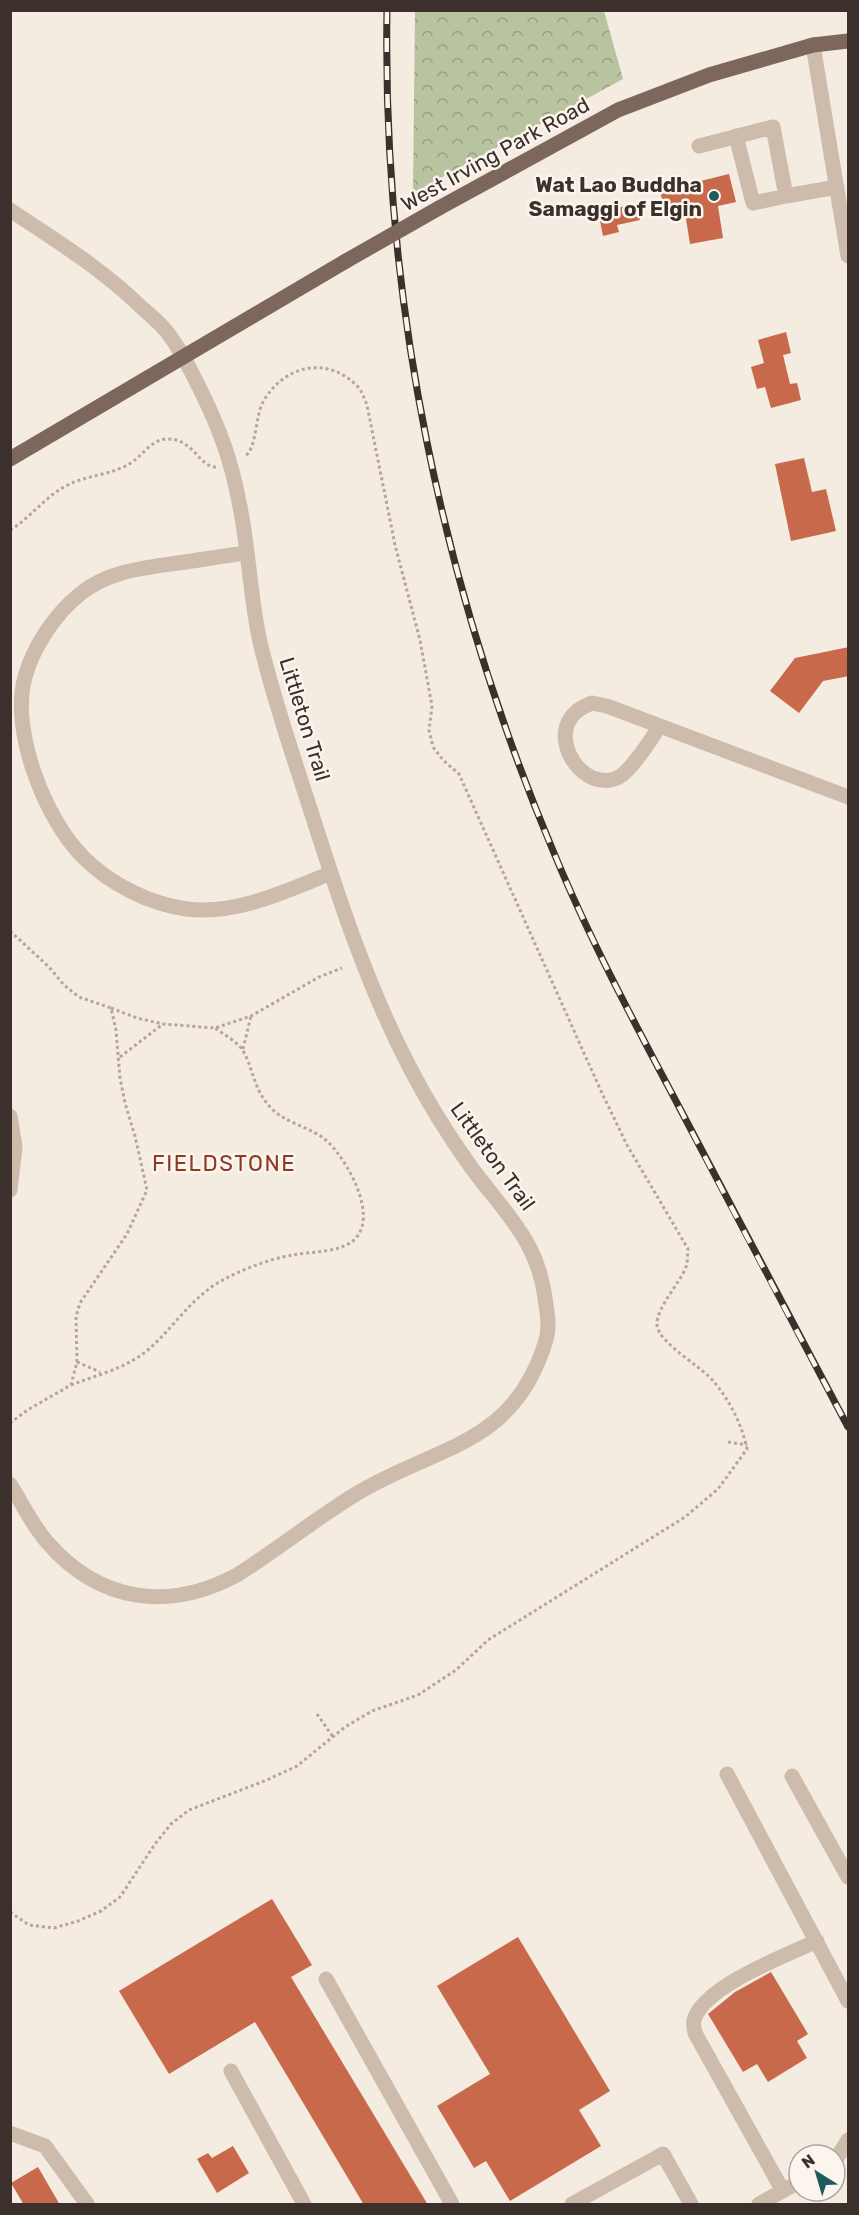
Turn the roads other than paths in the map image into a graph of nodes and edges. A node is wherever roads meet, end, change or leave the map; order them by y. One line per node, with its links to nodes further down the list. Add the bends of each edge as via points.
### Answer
1 (849, 41): 2 (main road, West Irving Park Road)
2 (813, 45): 5 (street); 9 (main road, West Irving Park Road, bridge, via 709,75 618,110 439,208)
3 (736, 136): 4 (street); 6 (street, via 753,203); 6 (street, via 773,127)
4 (699, 146)
5 (837, 187): 6 (street); 8 (street)
6 (786, 196)
7 (10, 210): 9 (street, Littleton Trail, via 113,280 167,331)
8 (849, 256)
9 (184, 357): 10 (main road, West Irving Park Road); 11 (street, Littleton Trail, via 231,462)
10 (10, 459)
11 (245, 553): 14 (street, Littleton Trail, via 260,639 278,710); 14 (street, via 132,569 80,594 54,621 36,649 25,678 22,710 28,754 48,805 82,856 105,876 161,904 187,909 229,909)
12 (659, 726): 12 (street, via 644,751 619,777 599,780 584,773 566,746 565,731 575,712 592,703); 13 (street)
13 (849, 796)
14 (331, 873): 17 (street, Littleton Trail, via 361,961 416,1080 473,1169 525,1237 538,1263 544,1285 547,1335 529,1379 491,1426 462,1444 359,1492 237,1575 194,1593 168,1597 123,1594 67,1564 46,1541)
15 (10, 1116): 16 (street, via 15,1147)
16 (10, 1190)
17 (10, 1484)
18 (727, 1774): 21 (street)
19 (792, 1776): 20 (street)
20 (849, 1877)
21 (817, 1941): 23 (street); 27 (street, via 713,1994 693,2021 695,2034)
22 (326, 1979): 30 (street)
23 (849, 2001)
24 (231, 2071): 29 (street)
25 (10, 2133): 28 (street, via 45,2146)
26 (787, 2189): 27 (street)
27 (783, 2191): 33 (street)
28 (87, 2205)
29 (304, 2205)
30 (452, 2205)
31 (572, 2205): 32 (street, via 663,2154)
32 (691, 2205)
33 (759, 2205)

